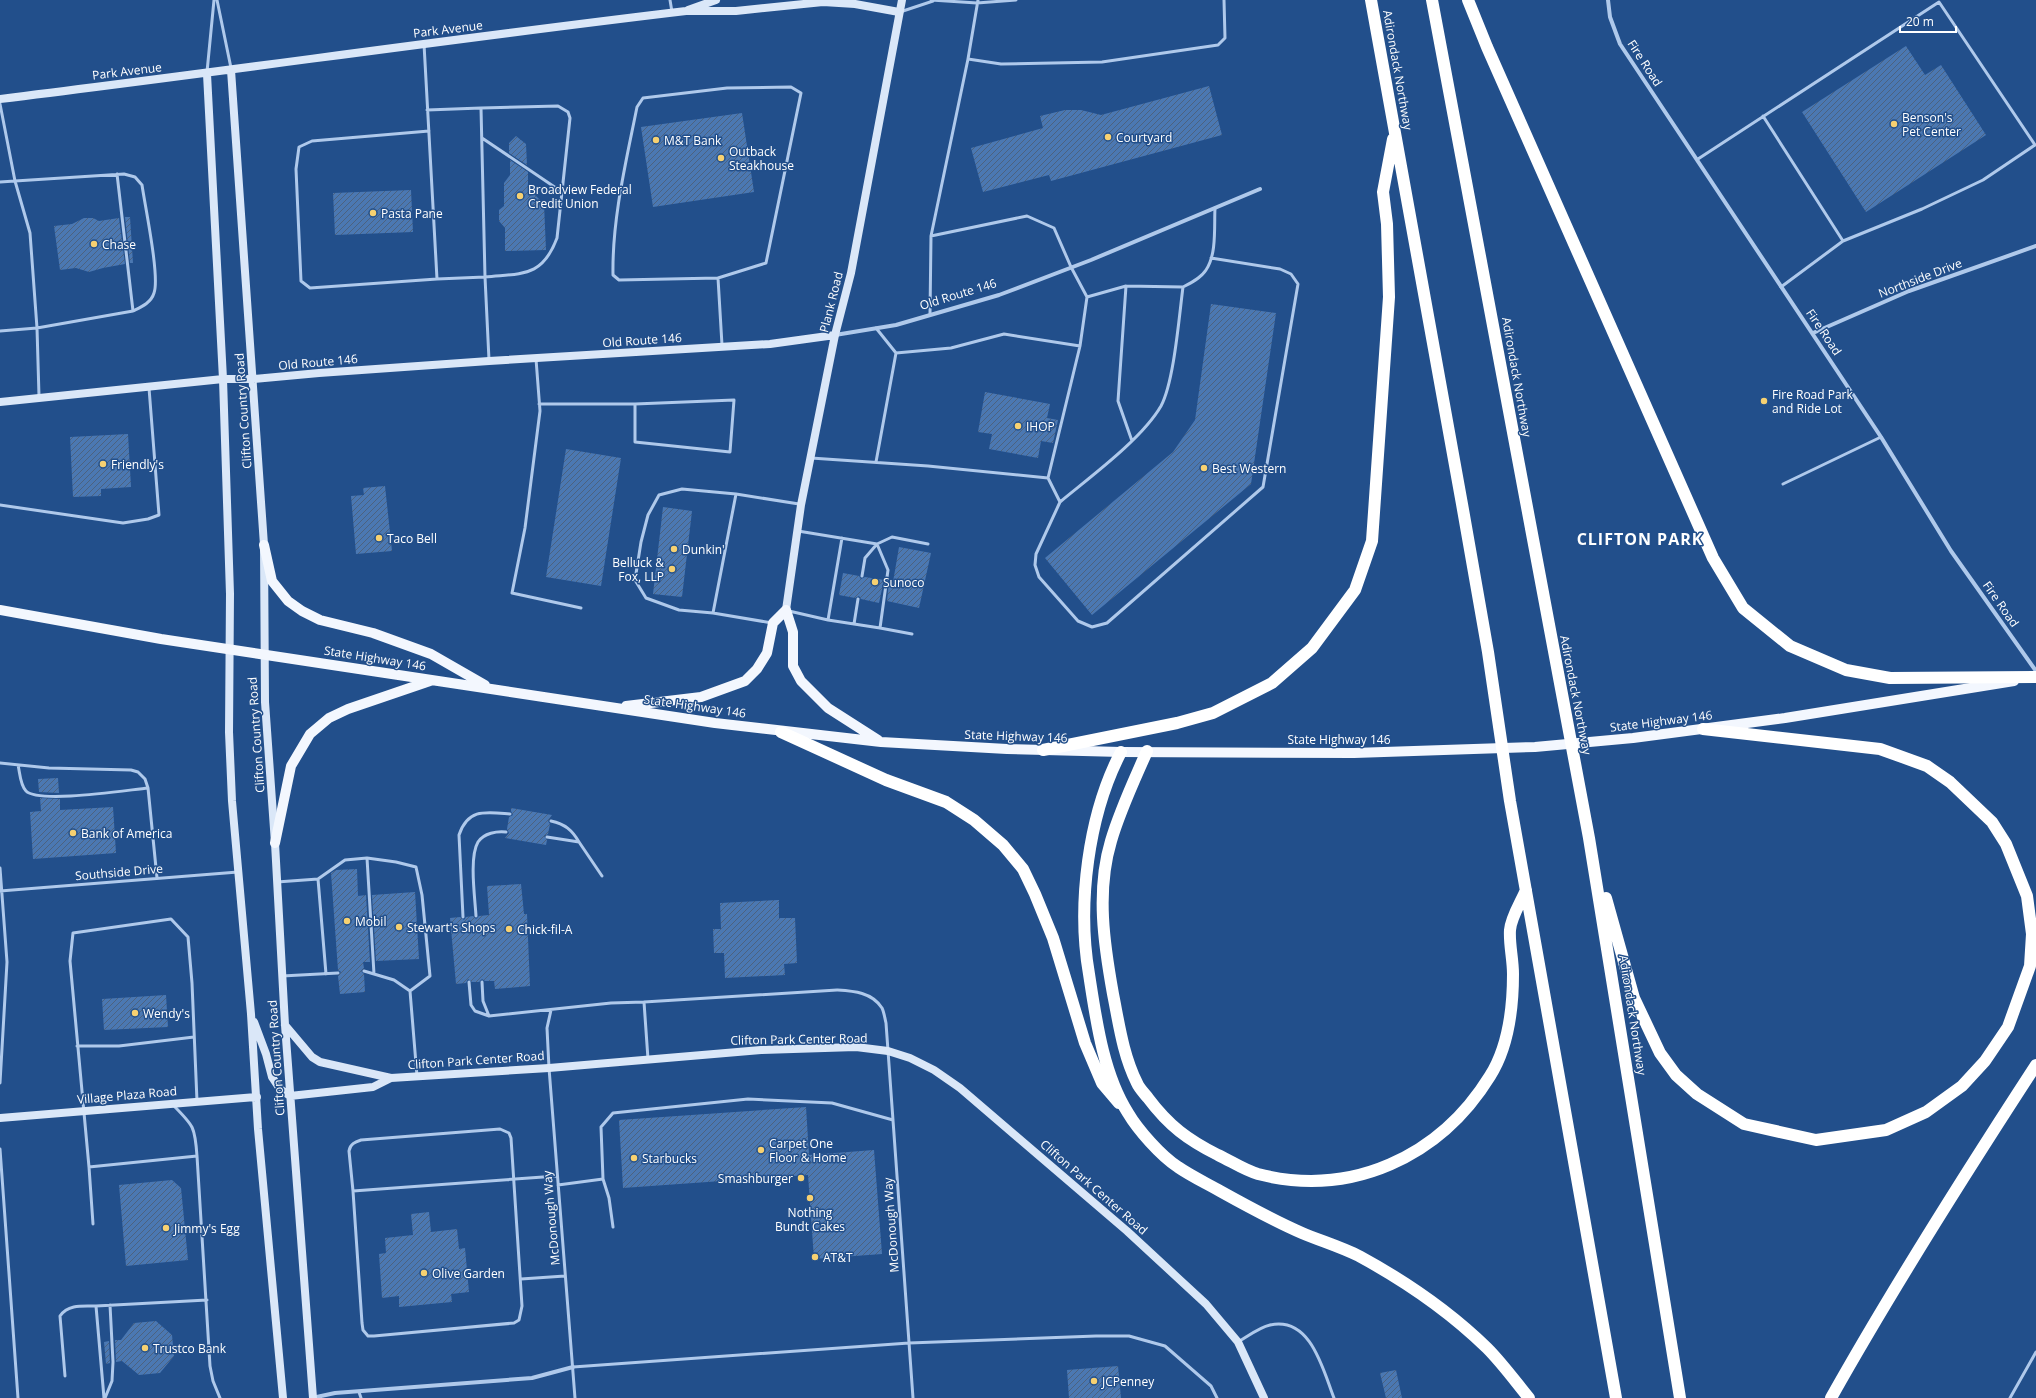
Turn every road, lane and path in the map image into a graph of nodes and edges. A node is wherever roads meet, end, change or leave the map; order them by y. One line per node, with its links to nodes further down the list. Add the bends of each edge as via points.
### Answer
1 (215, 0): 18 (lane); 19 (lane)
2 (670, 0): 14 (lane)
3 (716, 0): 13 (street)
4 (902, 0): 15 (street, Plank Road)
5 (932, 0): 12 (lane); 15 (lane)
6 (1016, 0): 12 (lane)
7 (1224, 0): 17 (lane, via 1225,38 1218,45 1102,62 1001,64)
8 (1371, 0): 26 (highway, Adirondack Northway)
9 (1432, 0): 112 (highway, Adirondack Northway)
10 (1468, 0): 95 (highway, via 1713,558 1744,608 1790,646 1846,670 1890,678)
11 (1608, 0): 28 (street, Fire Road, via 1610,17 1620,44)
12 (977, 2): 17 (lane)
13 (686, 11): 14 (street, Park Avenue); 15 (street, Park Avenue, via 736,11 823,2 855,4)
14 (672, 12): 16 (street, Park Avenue)
15 (899, 12): 53 (street, Plank Road, via 851,273)
16 (424, 44): 18 (street, Park Avenue); 23 (lane)
17 (968, 59): 35 (lane)
18 (231, 70): 19 (street, Park Avenue); 60 (street, Clifton Country Road)
19 (207, 74): 20 (street, Park Avenue); 59 (street, Clifton Country Road)
20 (0, 99)
21 (0, 104): 30 (lane)
22 (481, 108): 23 (lane); 27 (lane); 33 (lane, via 558,106 568,112 570,118)
23 (427, 110): 25 (lane)
24 (1763, 116): 28 (lane); 36 (lane); 36 (lane, via 1939,2 2035,145 1983,180 1922,209)
25 (428, 131): 42 (lane); 42 (lane, via 312,142 299,147 296,169 301,281 310,288)
26 (1395, 132): 102 (highway, via 1383,192 1387,224 1389,297 1372,541 1355,590 1312,648 1272,684 1213,714); 122 (highway, Adirondack Northway, via 1488,652)
27 (482, 138): 33 (lane); 40 (lane)
28 (1698, 159): 44 (street, Fire Road)
29 (117, 174): 30 (lane); 47 (lane); 47 (lane, via 135,177 142,185 154,265 154,294 144,306)
30 (15, 181): 31 (lane); 49 (lane, via 30,233)
31 (0, 182)
32 (1260, 189): 34 (street, Old Route 146)
33 (562, 192): 40 (lane, via 557,238 551,253 542,264 530,272)
34 (1215, 208): 38 (lane); 39 (street, Old Route 146)
35 (931, 236): 39 (lane, via 1027,216 1054,228); 48 (lane)
36 (1843, 241): 44 (lane)
37 (2036, 246): 52 (street, Northside Drive, via 1909,291)
38 (1211, 258): 45 (lane, via 1206,271); 73 (lane, via 1280,269 1291,274 1298,284 1263,487 1107,623 1092,627 1078,621 1039,577 1035,565 1036,554)
39 (1071, 267): 46 (lane); 48 (street, Old Route 146, via 998,295)
40 (485, 277): 42 (lane); 58 (lane)
41 (718, 278): 41 (lane, via 766,263 801,93 791,87 727,88 643,98 636,107 622,183 612,260 613,275 619,280); 55 (lane)
42 (437, 280)
43 (1126, 286): 45 (lane); 46 (lane); 67 (lane, via 1118,401)
44 (1781, 286): 52 (street, Fire Road)
45 (1183, 287): 67 (lane, via 1165,395 1152,419)
46 (1087, 297): 54 (lane)
47 (133, 310): 49 (lane)
48 (930, 315): 50 (street, Old Route 146)
49 (37, 328): 51 (lane); 62 (lane)
50 (876, 328): 53 (street, Old Route 146); 56 (lane)
51 (0, 331)
52 (1813, 333): 66 (street, Fire Road)
53 (835, 335): 55 (street, Old Route 146, via 770,344); 68 (street, Plank Road)
54 (1080, 346): 56 (lane, via 1004,334 951,348); 70 (lane)
55 (722, 347): 57 (street, Old Route 146)
56 (896, 353): 69 (lane)
57 (536, 359): 58 (street, Old Route 146); 64 (lane)
58 (489, 361): 60 (street, Old Route 146)
59 (223, 379): 60 (street, Old Route 146); 61 (street, Old Route 146); 92 (street, Clifton Country Road, via 230,594)
60 (254, 379): 80 (street, Clifton Country Road)
61 (149, 387): 62 (street, Old Route 146); 75 (lane, via 158,515 123,523)
62 (40, 398): 63 (street, Old Route 146)
63 (0, 402)
64 (539, 404): 65 (lane); 83 (lane, via 525,528 512,593)
65 (635, 404): 65 (lane, via 734,400 730,452 635,442)
66 (1881, 437): 71 (lane); 94 (street, Fire Road, via 1951,551)
67 (1132, 441): 73 (lane)
68 (810, 458): 69 (lane); 74 (street, Plank Road)
69 (876, 462): 70 (lane)
70 (1048, 478): 73 (lane)
71 (1783, 484)
72 (736, 494): 74 (lane); 86 (lane); 86 (lane, via 682,489 659,495 648,515 641,542 635,580 646,598 679,610)
73 (1060, 502)
74 (801, 505): 76 (street, Plank Road)
75 (0, 506)
76 (797, 530): 77 (lane); 85 (street, Plank Road)
77 (842, 538): 78 (lane); 87 (lane)
78 (877, 544): 79 (lane, via 892,537); 81 (lane, via 865,558); 90 (lane, via 888,570)
79 (928, 544)
80 (264, 546): 93 (street, Clifton Country Road); 97 (main road, via 272,582 288,601 302,611 320,620 373,633 431,654)
81 (862, 576)
82 (858, 599): 89 (lane)
83 (581, 608)
84 (0, 610): 92 (main road, State Highway 146)
85 (786, 610): 87 (lane); 88 (main road); 101 (main road, via 793,632 794,666 801,681 828,708)
86 (713, 613): 88 (lane)
87 (828, 620): 89 (lane)
88 (773, 623): 98 (main road, via 767,654 745,681 701,697)
89 (854, 624): 90 (lane)
90 (880, 628): 91 (lane)
91 (912, 634)
92 (229, 649): 93 (main road, State Highway 146); 117 (street, Clifton Country Road, via 229,732)
93 (264, 654): 96 (main road, State Highway 146); 114 (street, Clifton Country Road, via 265,702)
94 (2036, 671)
95 (2036, 677): 99 (main road, State Highway 146, via 1884,703)
96 (432, 680): 97 (main road, State Highway 146); 114 (main road, via 348,709 329,718 310,734 291,766)
97 (490, 688): 98 (main road, State Highway 146)
98 (616, 707): 100 (main road, State Highway 146)
99 (1703, 729): 104 (main road, State Highway 146, via 1535,747 1354,753); 112 (highway, via 1880,749 1927,766 1950,782 1992,822 2006,844 2027,896 2032,934 2030,966 2008,1027 1985,1061 1962,1086 1926,1112 1886,1130 1816,1140 1744,1124 1697,1094 1676,1075 1660,1053 1634,998)
100 (781, 732): 101 (main road, State Highway 146); 154 (highway, via 886,780 946,802 974,820 1003,845 1023,869 1035,894 1053,938 1085,1044 1102,1083)
101 (881, 742): 102 (main road, State Highway 146)
102 (1043, 750): 103 (main road, State Highway 146)
103 (1121, 752): 104 (main road, State Highway 146); 154 (highway, via 1108,778 1100,804 1087,875 1084,917 1086,962 1106,1065)
104 (1147, 752): 122 (highway, via 1120,814 1110,843 1104,876 1106,956 1121,1041 1137,1084 1164,1120 1200,1146 1256,1173 1299,1181 1348,1179 1388,1166 1421,1148 1453,1123 1478,1095 1492,1074 1506,1039 1513,973 1510,929)
105 (0, 763): 106 (lane)
106 (18, 765): 107 (lane, via 131,770 142,776); 107 (lane, via 26,791 44,797)
107 (148, 788): 119 (lane)
108 (510, 814): 125 (lane, via 482,813 468,818 463,824 459,835)
109 (551, 821): 113 (lane, via 568,827)
110 (506, 832): 124 (lane, via 493,832 478,842 474,863)
111 (547, 837): 113 (lane)
112 (1589, 838): 191 (highway, Adirondack Northway)
113 (579, 842): 118 (lane)
114 (276, 843): 121 (street, Clifton Country Road)
115 (367, 858): 120 (lane, via 344,860); 129 (lane); 133 (lane, via 416,867 422,895 430,976)
116 (0, 868): 123 (lane)
117 (238, 872): 119 (lane, Southside Drive); 136 (street, Clifton Country Road)
118 (602, 876)
119 (157, 878): 123 (lane, Southside Drive)
120 (318, 879): 121 (lane); 128 (lane)
121 (277, 882): 130 (street, Clifton Country Road)
122 (1526, 890): 190 (highway, Adirondack Northway)
123 (1, 891): 140 (lane, via 7,962)
124 (476, 916)
125 (463, 917)
126 (364, 971): 129 (lane)
127 (338, 973): 128 (lane)
128 (326, 974): 130 (lane)
129 (374, 974): 133 (lane, via 394,980)
130 (282, 976): 138 (street, Clifton Country Road)
131 (469, 982): 137 (lane, via 471,1005 475,1011)
132 (482, 982): 137 (lane, via 483,1001)
133 (410, 991): 146 (lane)
134 (644, 1002): 135 (lane, McDonough Way); 142 (lane, McDonough Way, via 855,991 869,996 882,1008); 143 (lane)
135 (551, 1010): 137 (lane, McDonough Way); 145 (lane, McDonough Way, via 547,1028)
136 (251, 1014): 149 (street, via 272,1077 280,1089); 150 (street, Clifton Country Road)
137 (489, 1016)
138 (285, 1025): 147 (street, via 312,1057 320,1062); 149 (street, Clifton Country Road)
139 (194, 1037): 141 (lane, via 119,1046); 141 (lane, via 188,937 171,919 73,934 70,960); 151 (lane)
140 (1, 1038): 148 (lane)
141 (77, 1046): 153 (lane)
142 (888, 1051): 143 (street, Clifton Park Center Road, via 856,1048 769,1050); 156 (lane, McDonough Way); 172 (street, Clifton Park Center Road, via 934,1070 960,1088 1127,1231 1206,1304)
143 (648, 1060): 145 (street, Clifton Park Center Road)
144 (2036, 1065): 192 (highway, via 1951,1195)
145 (549, 1068): 146 (street, Clifton Park Center Road); 160 (lane, McDonough Way)
146 (417, 1076): 147 (street, Clifton Park Center Road)
147 (391, 1078): 149 (street, Clifton Park Center Road, via 373,1087)
148 (0, 1083)
149 (290, 1096): 182 (street, Clifton Country Road)
150 (256, 1097): 151 (street, Village Plaza Road); 181 (street, Clifton Country Road)
151 (197, 1102): 152 (street, Village Plaza Road)
152 (172, 1104): 153 (street, Village Plaza Road); 158 (lane, via 193,1126)
153 (85, 1111): 155 (street, Village Plaza Road); 159 (lane)
154 (1127, 1112): 189 (highway, via 1148,1139 1176,1167 1265,1215 1357,1256 1411,1286 1488,1349)
155 (0, 1118)
156 (893, 1120): 162 (lane, via 832,1103 748,1099 613,1113 601,1127); 173 (lane, McDonough Way)
157 (0, 1149): 178 (lane)
158 (196, 1156): 159 (lane); 169 (lane)
159 (89, 1167): 165 (lane)
160 (557, 1176): 161 (lane); 163 (lane, McDonough Way)
161 (515, 1179): 164 (lane); 164 (lane, via 511,1138 504,1130 369,1139 355,1142 350,1147); 168 (lane)
162 (602, 1179): 163 (lane); 166 (lane, via 609,1198)
163 (558, 1185): 167 (lane, McDonough Way)
164 (353, 1191): 168 (lane, via 362,1323 368,1336 514,1323 522,1315)
165 (93, 1224)
166 (612, 1227)
167 (565, 1276): 168 (lane); 175 (lane, McDonough Way)
168 (521, 1279)
169 (206, 1300): 170 (lane); 180 (lane, via 210,1366)
170 (110, 1305): 171 (lane); 179 (lane, via 112,1381)
171 (96, 1306): 176 (lane, via 71,1307 60,1316); 179 (lane)
172 (1238, 1342): 187 (street, Clifton Park Center Road); 188 (lane, via 1269,1325 1282,1324 1295,1328 1313,1344)
173 (909, 1343): 175 (lane); 185 (lane, McDonough Way); 186 (lane, via 1129,1336 1165,1346 1211,1386)
174 (2036, 1352): 193 (lane)
175 (573, 1367): 177 (street, via 532,1378); 184 (lane, McDonough Way)
176 (65, 1376)
177 (359, 1392): 182 (street); 183 (lane)
178 (18, 1398)
179 (105, 1398)
180 (220, 1398)
181 (283, 1398)
182 (312, 1398)
183 (361, 1398)
184 (575, 1398)
185 (914, 1398)
186 (1217, 1398)
187 (1264, 1398)
188 (1334, 1398)
189 (1529, 1398)
190 (1616, 1398)
191 (1680, 1398)
192 (1831, 1398)
193 (2010, 1398)

